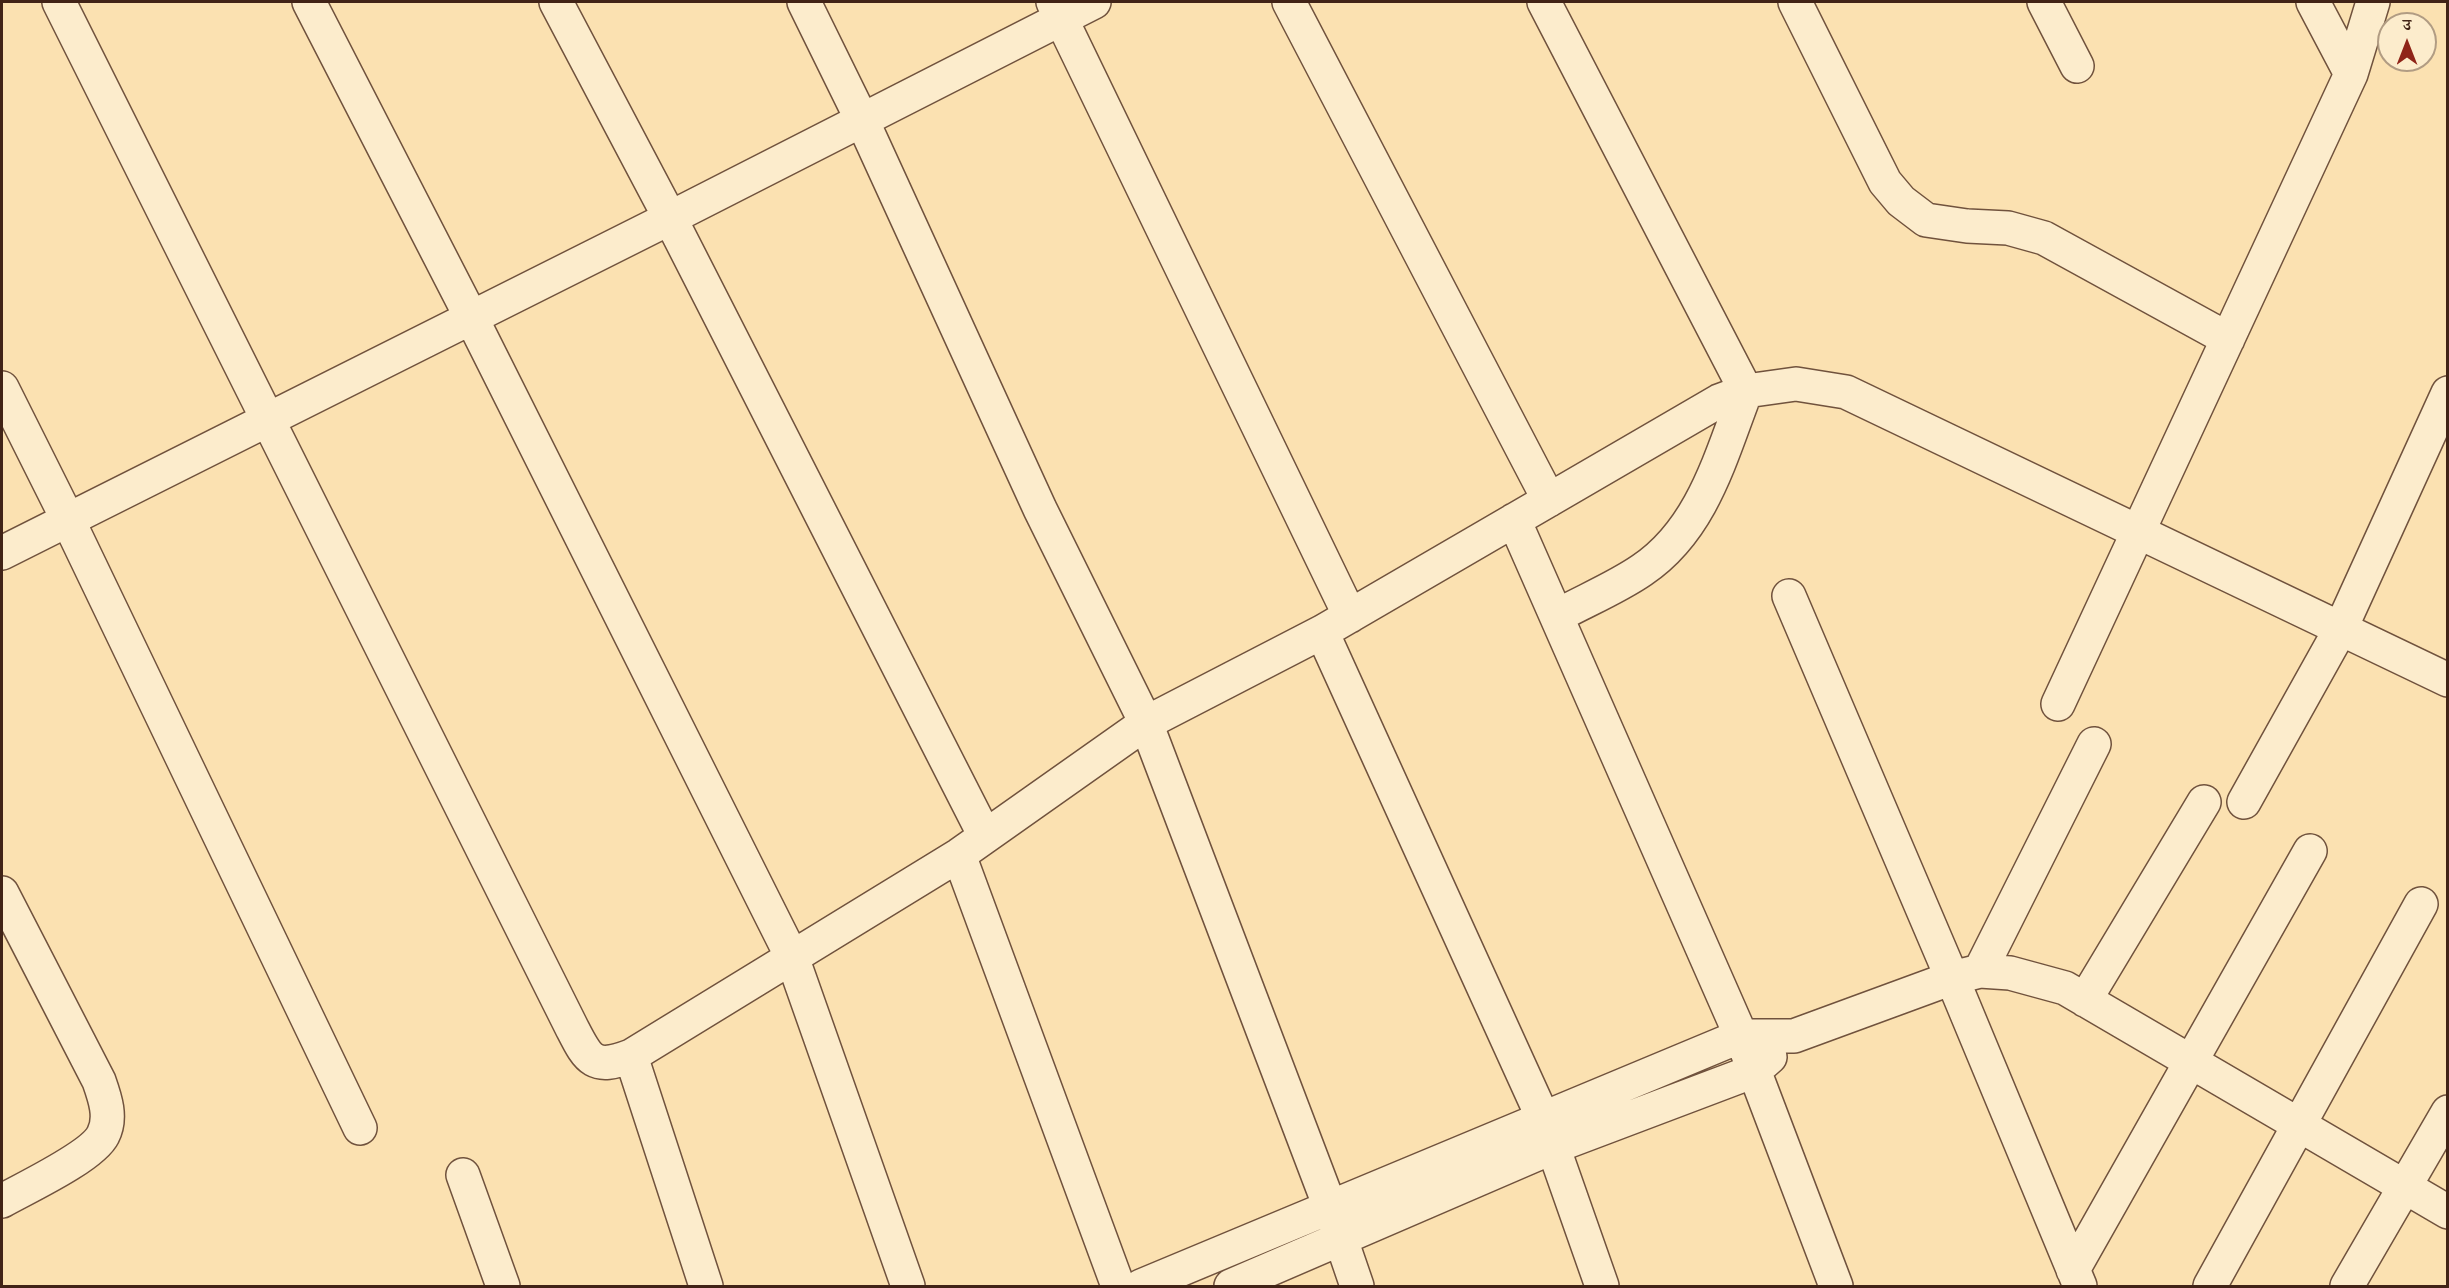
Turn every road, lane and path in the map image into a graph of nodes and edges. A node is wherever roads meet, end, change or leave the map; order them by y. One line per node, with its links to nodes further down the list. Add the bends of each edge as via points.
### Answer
1 (59, 2): 22 (street)
2 (309, 2): 17 (street)
3 (556, 2): 16 (street)
4 (804, 2): 15 (street)
5 (1094, 2): 12 (street)
6 (1290, 2): 23 (street)
7 (1544, 2): 20 (street)
8 (1795, 2): 18 (street, via 1885,182 1901,201 1926,220 2008,228 2044,238)
9 (2044, 2): 13 (street)
10 (2313, 2): 14 (street)
11 (2373, 2): 14 (street)
12 (1057, 10): 15 (street); 29 (street)
13 (2077, 66)
14 (2351, 74): 18 (street)
15 (862, 120): 16 (street); 35 (street, via 1040,509)
16 (670, 218): 17 (street); 39 (street)
17 (471, 317): 22 (street); 44 (street)
18 (2228, 339): 26 (street)
19 (2, 388): 24 (street)
20 (1746, 391): 23 (street, via 1719,400); 26 (street, via 1796,384 1846,392); 30 (street, via 1704,501 1675,541 1642,570)
21 (2448, 393): 31 (street)
22 (268, 419): 24 (street); 49 (street, via 585,1053 598,1062 612,1063)
23 (1549, 500): 25 (street)
24 (68, 520): 27 (street); 54 (street)
25 (1514, 520): 29 (street); 30 (street)
26 (2137, 533): 31 (street); 34 (street)
27 (2, 553)
28 (1789, 596): 45 (street)
29 (1350, 616): 32 (street)
30 (1557, 616): 47 (street)
31 (2340, 630): 33 (street); 38 (street)
32 (1322, 632): 35 (street); 55 (street)
33 (2448, 680)
34 (2058, 704)
35 (1146, 723): 39 (street); 59 (street)
36 (2094, 744): 45 (street)
37 (2204, 802): 46 (street)
38 (2244, 802)
39 (985, 836): 41 (street)
40 (2310, 851): 50 (street)
41 (959, 855): 44 (street); 66 (street)
42 (2, 893): 58 (street, via 99,1081 106,1100 107,1120 103,1136 88,1152)
43 (2421, 904): 53 (street)
44 (792, 957): 49 (street); 65 (street)
45 (1966, 975): 46 (street, via 2010,973 2065,988); 48 (street); 62 (street)
46 (2085, 1000): 50 (street)
47 (1741, 1036): 48 (street); 51 (street); 55 (street)
48 (1794, 1036): 51 (street)
49 (631, 1056): 64 (street)
50 (2192, 1062): 53 (street); 62 (street)
51 (1754, 1071): 55 (street); 71 (street)
52 (2448, 1112): 57 (street)
53 (2300, 1125): 57 (street); 72 (street)
54 (360, 1128)
55 (1548, 1133): 59 (street); 61 (street); 70 (street)
56 (463, 1175): 63 (street)
57 (2405, 1186): 60 (street); 73 (street)
58 (2, 1201)
59 (1330, 1207): 61 (street); 67 (street)
60 (2448, 1212)
61 (1340, 1240): 68 (street); 69 (street)
62 (2077, 1279)
63 (503, 1287)
64 (706, 1287)
65 (909, 1287)
66 (1118, 1287)
67 (1141, 1287)
68 (1231, 1287)
69 (1357, 1287)
70 (1602, 1287)
71 (1836, 1287)
72 (2210, 1287)
73 (2347, 1287)

